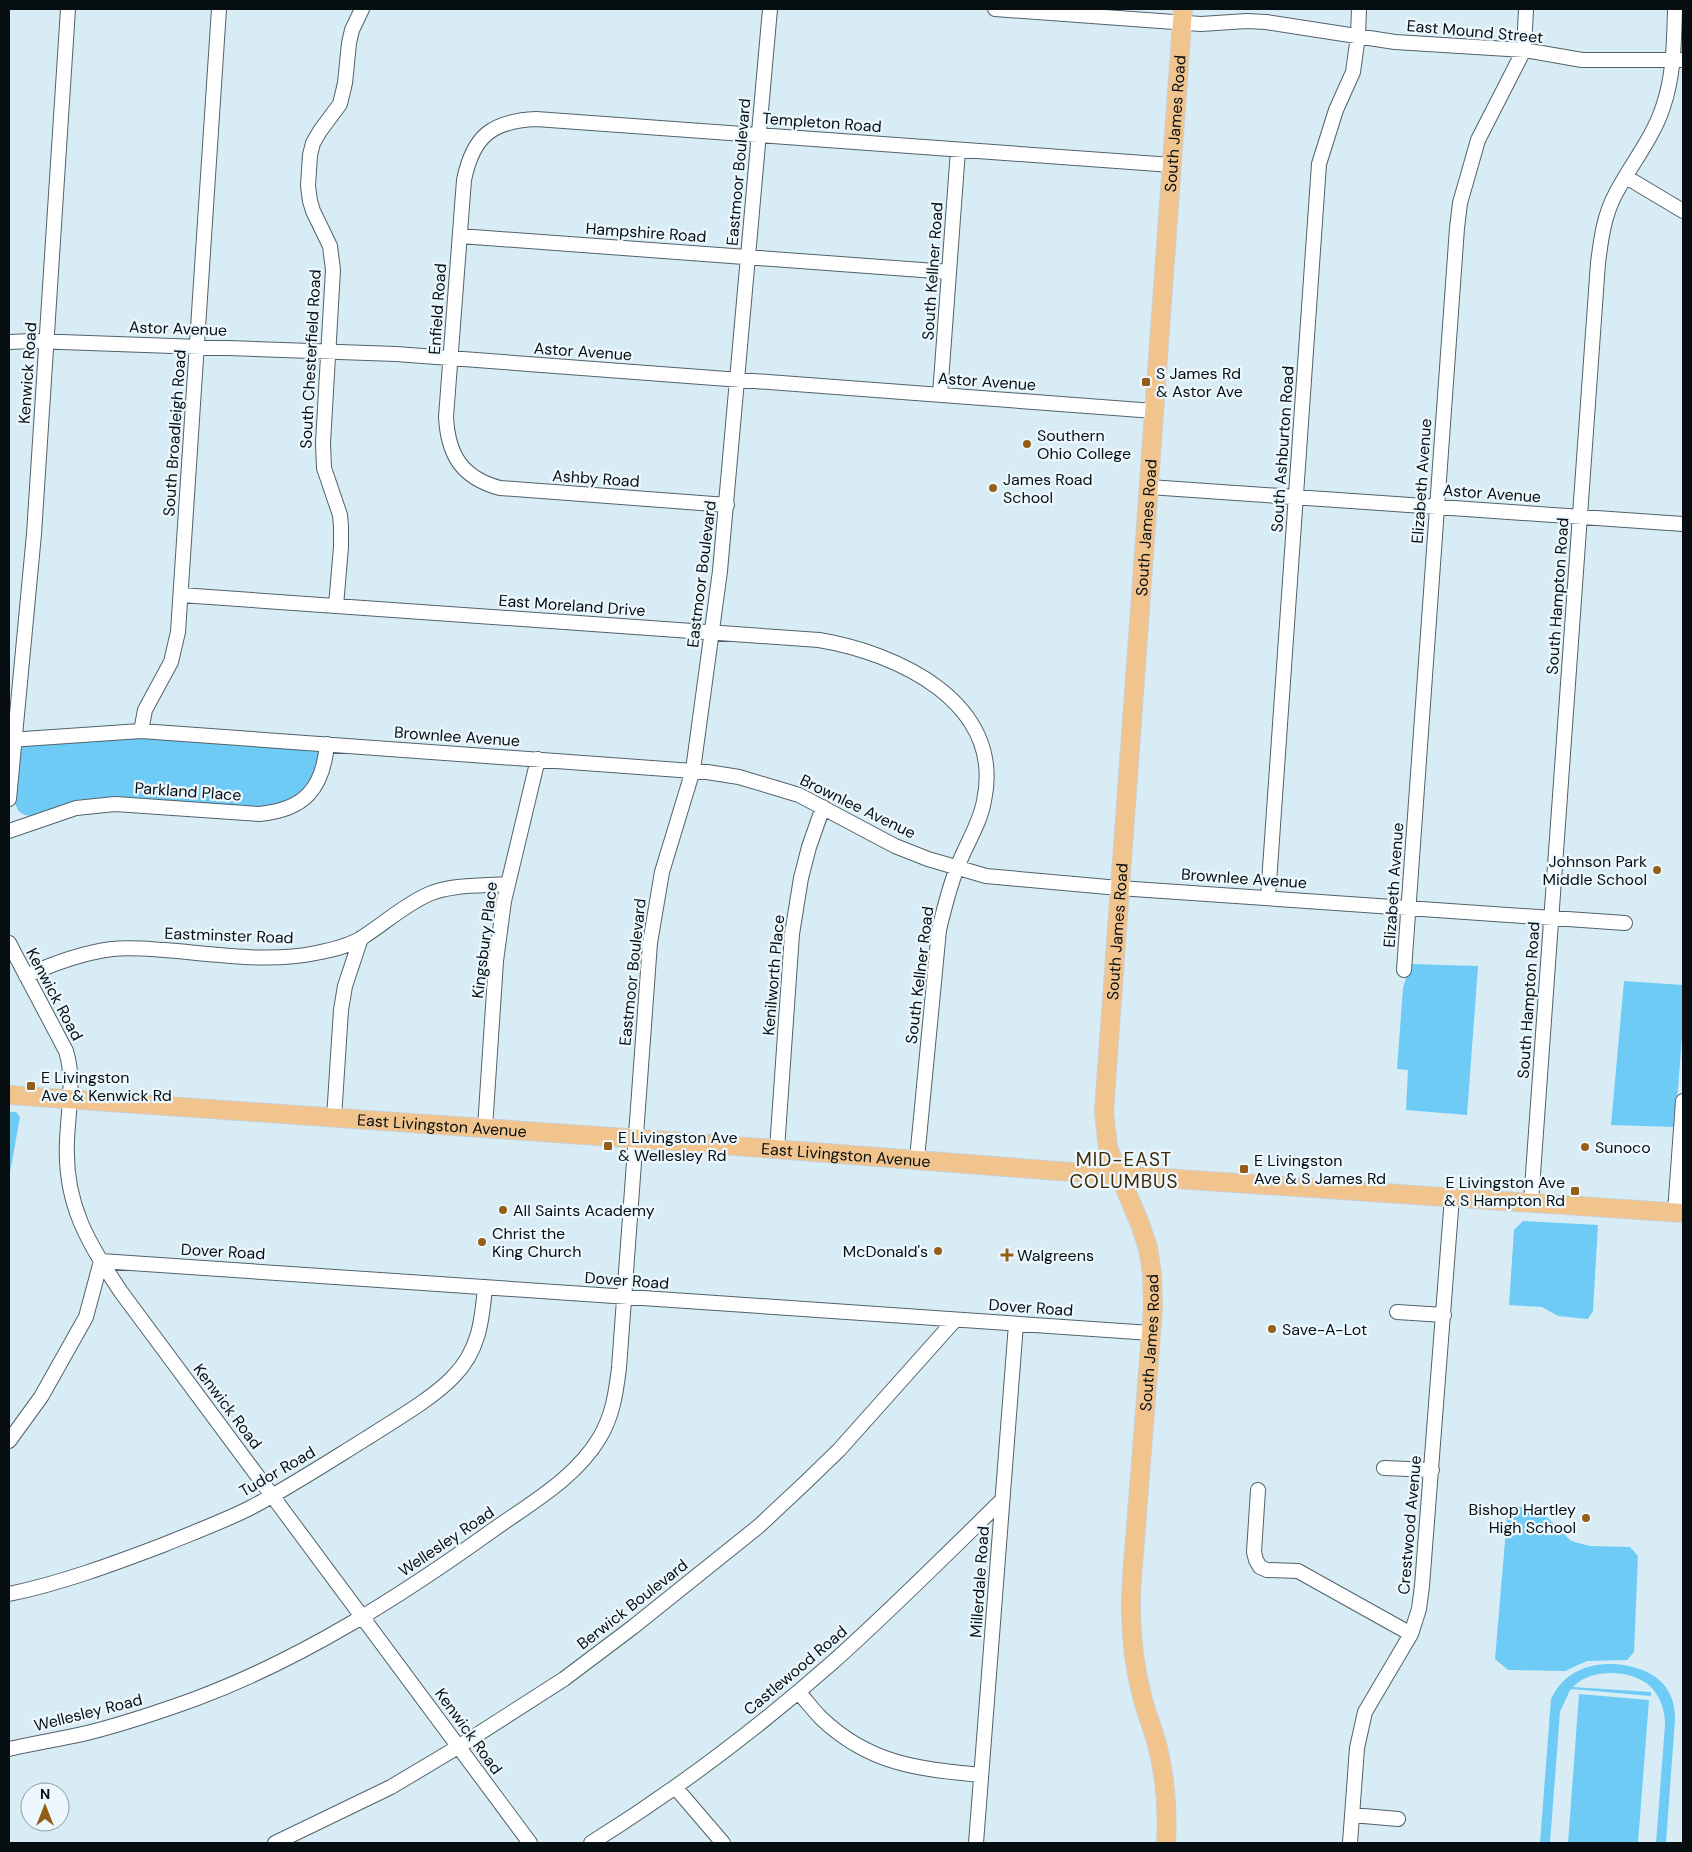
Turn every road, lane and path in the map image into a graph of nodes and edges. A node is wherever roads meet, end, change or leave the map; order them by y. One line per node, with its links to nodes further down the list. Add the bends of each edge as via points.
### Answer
1 (68, 9): 23 (street, Kenwick Road)
2 (219, 9): 25 (street, South Broadleigh Road)
3 (362, 9): 26 (street, South Chesterfield Road, via 352,30 340,104 320,131 310,155 310,201 328,241 333,264)
4 (770, 9): 14 (street, Eastmoor Boulevard)
5 (995, 9): 9 (street, East Mound Street)
6 (1359, 9): 11 (street, South Ashburton Road)
7 (1526, 9): 12 (street, Elizabeth Avenue)
8 (1675, 9): 13 (street, South Hampton Road)
9 (1022, 10): 10 (street, East Mound Street)
10 (1183, 16): 11 (street, East Mound Street, via 1201,24 1266,22); 17 (main road, South James Road)
11 (1358, 36): 12 (street, East Mound Street); 33 (street, South Ashburton Road, via 1353,72 1336,110 1320,164)
12 (1524, 50): 13 (street, East Mound Street, via 1582,60); 35 (street, Elizabeth Avenue, via 1478,140 1460,202)
13 (1678, 60): 18 (street, South Hampton Road, via 1655,127)
14 (759, 135): 15 (street, Templeton Road, via 536,119 504,123 488,132); 16 (street, Templeton Road); 21 (street, Eastmoor Boulevard)
15 (478, 144): 20 (street, Enfield Road, via 466,170)
16 (958, 150): 17 (street, Templeton Road); 22 (street, South Kellner Road)
17 (1172, 165): 30 (main road, South James Road)
18 (1626, 177): 19 (street); 36 (street, South Hampton Road, via 1607,214 1601,239)
19 (1683, 211)
20 (460, 236): 21 (street, Hampshire Road); 27 (street, Enfield Road)
21 (748, 257): 22 (street, Hampshire Road); 28 (street, Eastmoor Boulevard)
22 (949, 272): 29 (street, South Kellner Road)
23 (46, 341): 24 (street, Astor Avenue); 25 (street, Astor Avenue); 43 (street, Kenwick Road, via 34,534)
24 (9, 342)
25 (198, 347): 26 (street, Astor Avenue); 38 (street, South Broadleigh Road)
26 (328, 352): 27 (street, Astor Avenue); 39 (street, South Chesterfield Road, via 323,459 341,526)
27 (451, 358): 28 (street, Astor Avenue); 31 (street, Enfield Road, via 447,434 454,456)
28 (738, 380): 29 (street, Astor Avenue); 34 (street, Eastmoor Boulevard)
29 (940, 395): 30 (street, Astor Avenue)
30 (1154, 411): 32 (main road, South James Road)
31 (468, 472): 34 (street, Ashby Road, via 488,485 512,490)
32 (1149, 487): 33 (street, Astor Avenue); 52 (main road, South James Road)
33 (1296, 497): 35 (street, Astor Avenue); 53 (street, South Ashburton Road)
34 (727, 505): 40 (street, Eastmoor Boulevard)
35 (1437, 507): 36 (street, Astor Avenue); 54 (street, Elizabeth Avenue)
36 (1580, 517): 37 (street, Astor Avenue); 55 (street, South Hampton Road)
37 (1683, 524)
38 (181, 594): 39 (street, East Moreland Drive); 42 (street, South Broadleigh Road, via 178,632 171,662 145,710)
39 (336, 606): 40 (street, East Moreland Drive)
40 (712, 633): 41 (street, East Moreland Drive, via 848,645 911,670); 46 (street, Eastmoor Boulevard)
41 (947, 695): 50 (street, South Kellner Road, via 976,734 983,750 987,775 982,811)
42 (140, 731): 43 (street, Brownlee Avenue); 44 (street, Brownlee Avenue)
43 (12, 741): 47 (street, Kenwick Road)
44 (327, 744): 45 (street, Brownlee Avenue); 49 (street, Parkland Place, via 315,786 291,808 259,814 105,804 58,813)
45 (538, 759): 46 (street, Brownlee Avenue); 51 (street, Kingsbury Place)
46 (693, 770): 48 (street, Brownlee Avenue, via 772,786); 66 (street, Eastmoor Boulevard, via 662,872 650,943)
47 (9, 799)
48 (823, 807): 50 (street, Brownlee Avenue, via 895,846); 67 (street, Kenilworth Place, via 809,847 792,934)
49 (9, 831)
50 (956, 868): 52 (street, Brownlee Avenue, via 994,876); 68 (street, South Kellner Road, via 939,930)
51 (508, 884): 57 (street, Eastminster Road, via 431,893); 65 (street, Kingsbury Place, via 496,961)
52 (1119, 888): 53 (street, Brownlee Avenue); 69 (main road, South James Road, via 1104,1111 1108,1148)
53 (1268, 897): 54 (street, Brownlee Avenue)
54 (1409, 907): 55 (street, Brownlee Avenue); 59 (street, Elizabeth Avenue)
55 (1552, 917): 56 (street, Brownlee Avenue); 71 (street, South Hampton Road)
56 (1624, 923)
57 (361, 938): 60 (street, Eastminster Road, via 341,947 292,957 113,949 78,955); 64 (street, via 343,994)
58 (9, 944): 60 (street, Kenwick Road)
59 (1404, 970)
60 (26, 976): 62 (street, Kenwick Road, via 66,1051)
61 (9, 1095): 62 (main road, East Livingston Avenue)
62 (70, 1099): 64 (main road, East Livingston Avenue); 73 (street, Kenwick Road, via 69,1184 85,1234)
63 (1683, 1101): 72 (street)
64 (334, 1118): 65 (main road, East Livingston Avenue)
65 (485, 1128): 66 (main road, East Livingston Avenue)
66 (636, 1138): 67 (main road, East Livingston Avenue); 75 (street, Wellesley Road)
67 (777, 1150): 68 (main road, East Livingston Avenue)
68 (917, 1159): 69 (main road, East Livingston Avenue)
69 (1120, 1175): 70 (main road, East Livingston Avenue); 80 (main road, South James Road, via 1149,1254 1153,1290)
70 (1452, 1196): 71 (main road, East Livingston Avenue); 77 (street, Crestwood Avenue)
71 (1531, 1202): 72 (main road, East Livingston Avenue)
72 (1679, 1212)
73 (101, 1261): 74 (street, Dover Road); 81 (street, via 86,1317 41,1397); 85 (street, Kenwick Road)
74 (485, 1287): 75 (street, Dover Road); 85 (street, Tudor Road, via 482,1321 476,1342 454,1377 377,1431)
75 (624, 1298): 78 (street, Dover Road); 88 (street, Wellesley Road, via 616,1393 610,1415 591,1452 554,1487 451,1561)
76 (1397, 1312): 77 (street)
77 (1444, 1315): 83 (street, Crestwood Avenue)
78 (955, 1320): 79 (street, Dover Road); 91 (street, Berwick Boulevard, via 839,1450 759,1526 564,1679)
79 (1016, 1324): 80 (street, Dover Road); 86 (street, Millerdale Road)
80 (1151, 1333): 102 (main road, South James Road, via 1130,1620 1143,1701 1157,1746 1166,1794)
81 (9, 1441)
82 (1384, 1468): 83 (street)
83 (1432, 1470): 89 (street, Crestwood Avenue, via 1422,1586)
84 (1258, 1490): 89 (street, via 1254,1552 1260,1567 1298,1572)
85 (272, 1495): 87 (street, Tudor Road, via 209,1526 110,1566); 88 (street, Kenwick Road)
86 (1002, 1500): 90 (street, Castlewood Road, via 864,1634); 93 (street, Millerdale Road)
87 (9, 1594)
88 (363, 1616): 91 (street, Kenwick Road); 92 (street, Wellesley Road, via 308,1647 196,1699 86,1733)
89 (1411, 1634): 95 (street, Crestwood Avenue, via 1364,1712 1357,1748)
90 (798, 1692): 93 (street, via 821,1718 871,1754 930,1770); 94 (street, Castlewood Road)
91 (458, 1747): 97 (street, Berwick Boulevard, via 391,1787); 98 (street, Kenwick Road)
92 (9, 1749)
93 (981, 1775): 101 (street, Millerdale Road)
94 (675, 1787): 99 (street, Castlewood Road); 100 (street)
95 (1352, 1815): 96 (street); 103 (street, Crestwood Avenue)
96 (1398, 1818)
97 (275, 1843)
98 (530, 1843)
99 (591, 1843)
100 (723, 1843)
101 (976, 1843)
102 (1166, 1843)
103 (1350, 1843)

